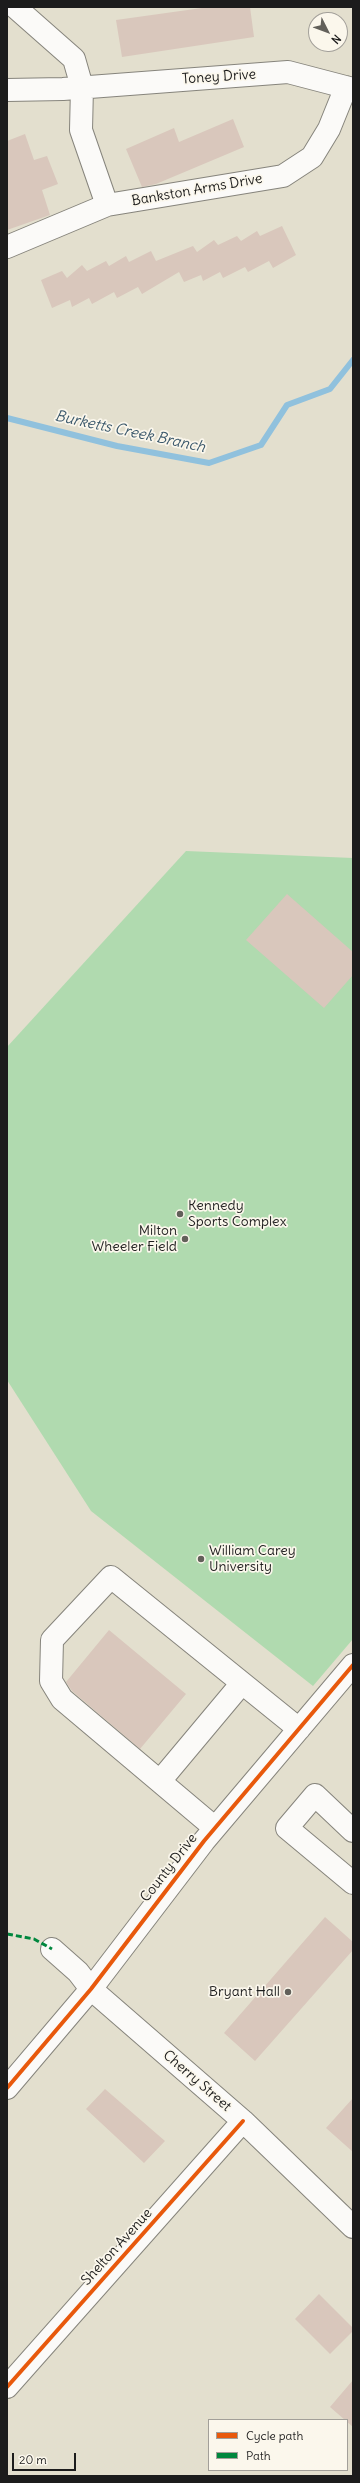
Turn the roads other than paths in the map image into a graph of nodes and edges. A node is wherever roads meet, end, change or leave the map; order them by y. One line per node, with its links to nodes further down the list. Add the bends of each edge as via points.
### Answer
1 (15, 7): 2 (street, via 74,60)
2 (82, 87): 3 (street, Toney Drive, via 288,72); 4 (street, Toney Drive); 5 (street, via 81,130)
3 (349, 88): 5 (street, Bankston Arms Drive, via 312,157 283,176)
4 (7, 90)
5 (106, 205): 6 (street, Bankston Arms Drive)
6 (7, 247)
7 (351, 1671): 9 (street, County Drive)
8 (242, 1683): 9 (street); 10 (street); 10 (street, via 111,1577 52,1640 51,1681 62,1699)
9 (299, 1729): 11 (street, County Drive)
10 (160, 1781): 11 (street)
11 (215, 1828): 15 (street, County Drive)
12 (353, 1831): 13 (street, via 315,1795 287,1828)
13 (353, 1883)
14 (52, 1949): 15 (street, Cherry Street, via 78,1972)
15 (91, 1989): 16 (street, County Drive); 17 (street, Cherry Street)
16 (7, 2088)
17 (243, 2121): 18 (street, Cherry Street); 19 (street, Shelton Avenue)
18 (353, 2227)
19 (7, 2387)

